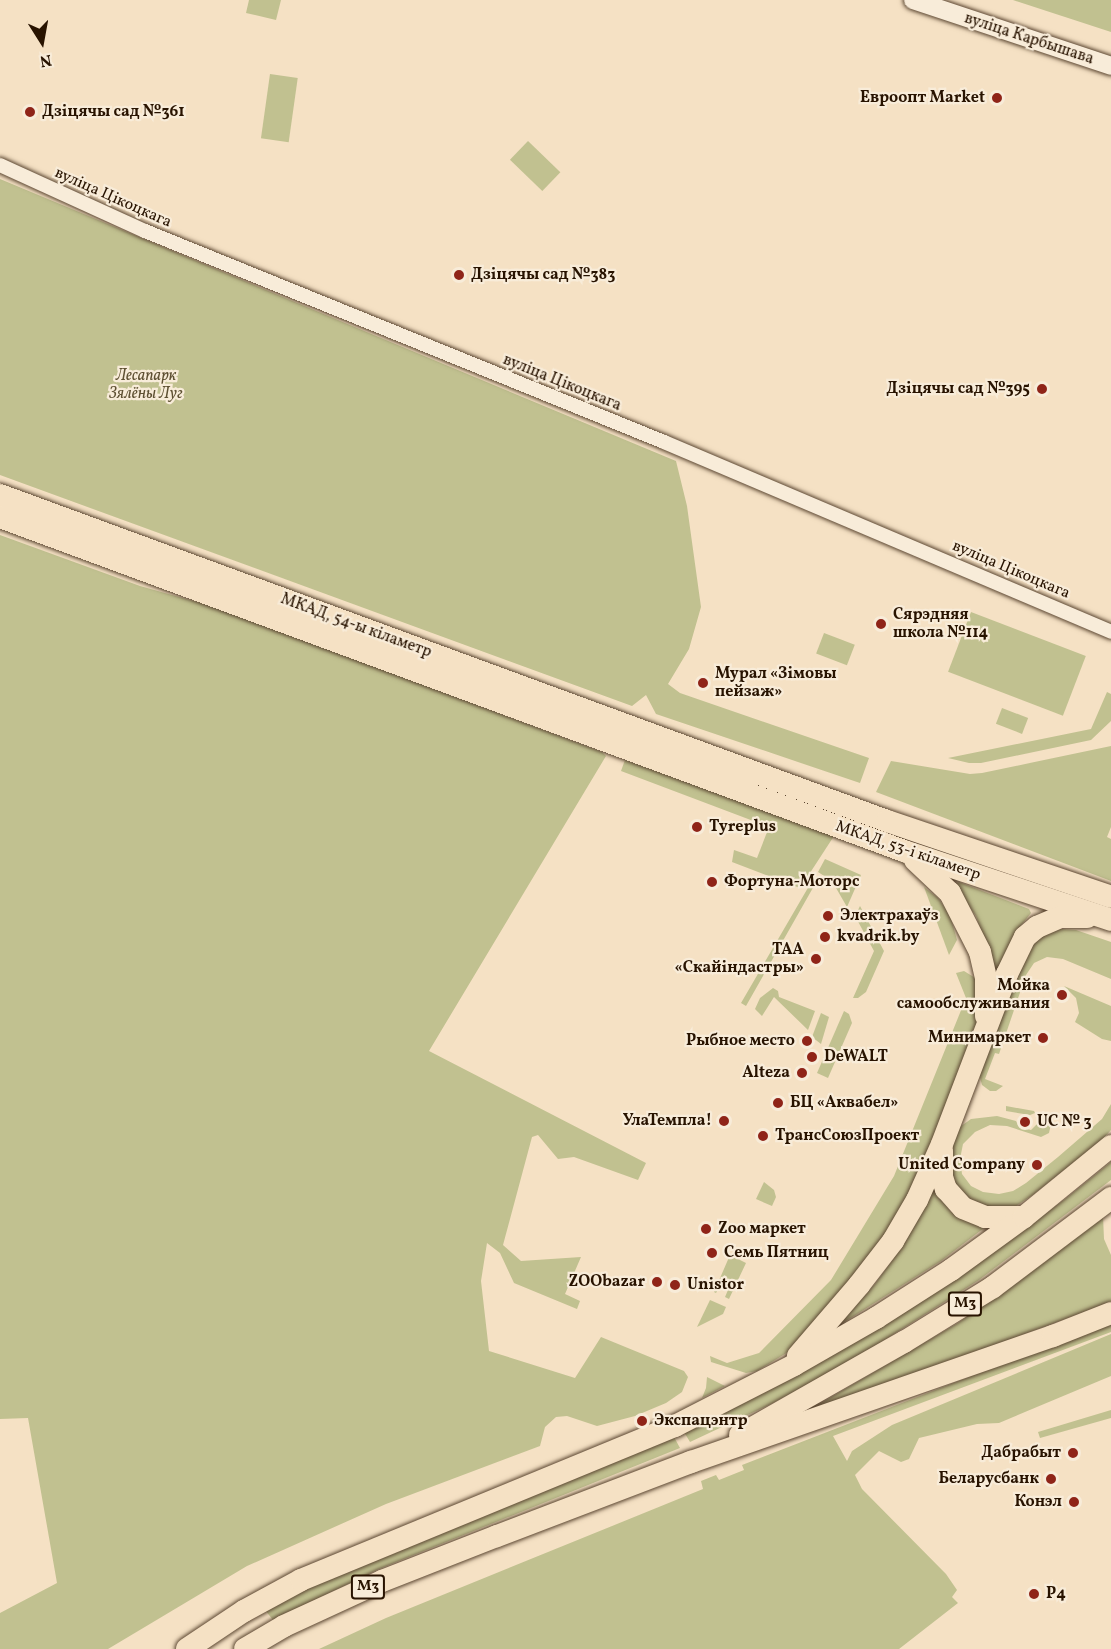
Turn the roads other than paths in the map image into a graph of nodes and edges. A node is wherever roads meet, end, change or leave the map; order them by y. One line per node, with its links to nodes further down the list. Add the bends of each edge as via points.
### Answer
1 (913, 0): 2 (main road, вуліца Карбышава)
2 (1111, 66)
3 (0, 165): 6 (street, вуліца Цікоцкага, via 145,231 664,442)
4 (0, 495): 7 (highway, МКАД, 54-ы кіламетр)
5 (0, 517): 7 (highway, МКАД, 54-ы кіламетр)
6 (1111, 632)
7 (709, 767): 8 (highway, МКАД, 53-і кіламетр); 9 (highway, МКАД, 53-і кіламетр, via 887,821)
8 (904, 851): 10 (highway, МКАД, 53-і кіламетр); 11 (highway, via 950,893 980,952 986,984)
9 (1111, 897)
10 (1111, 920): 11 (highway, via 1060,917 1025,937)
11 (984, 1038): 12 (highway)
12 (942, 1144): 15 (highway, via 942,1177 954,1200 985,1217); 17 (highway, via 893,1241 834,1316)
13 (1111, 1146): 15 (highway, М3)
14 (1111, 1198): 18 (highway, М3, via 983,1293)
15 (1024, 1217): 17 (highway, М3, via 951,1270)
16 (1111, 1312): 18 (highway, via 1042,1340)
17 (779, 1373): 19 (highway, М3, via 675,1426 301,1580)
18 (691, 1462): 20 (highway, М3, via 382,1581 284,1626)
19 (187, 1649)
20 (245, 1649)

